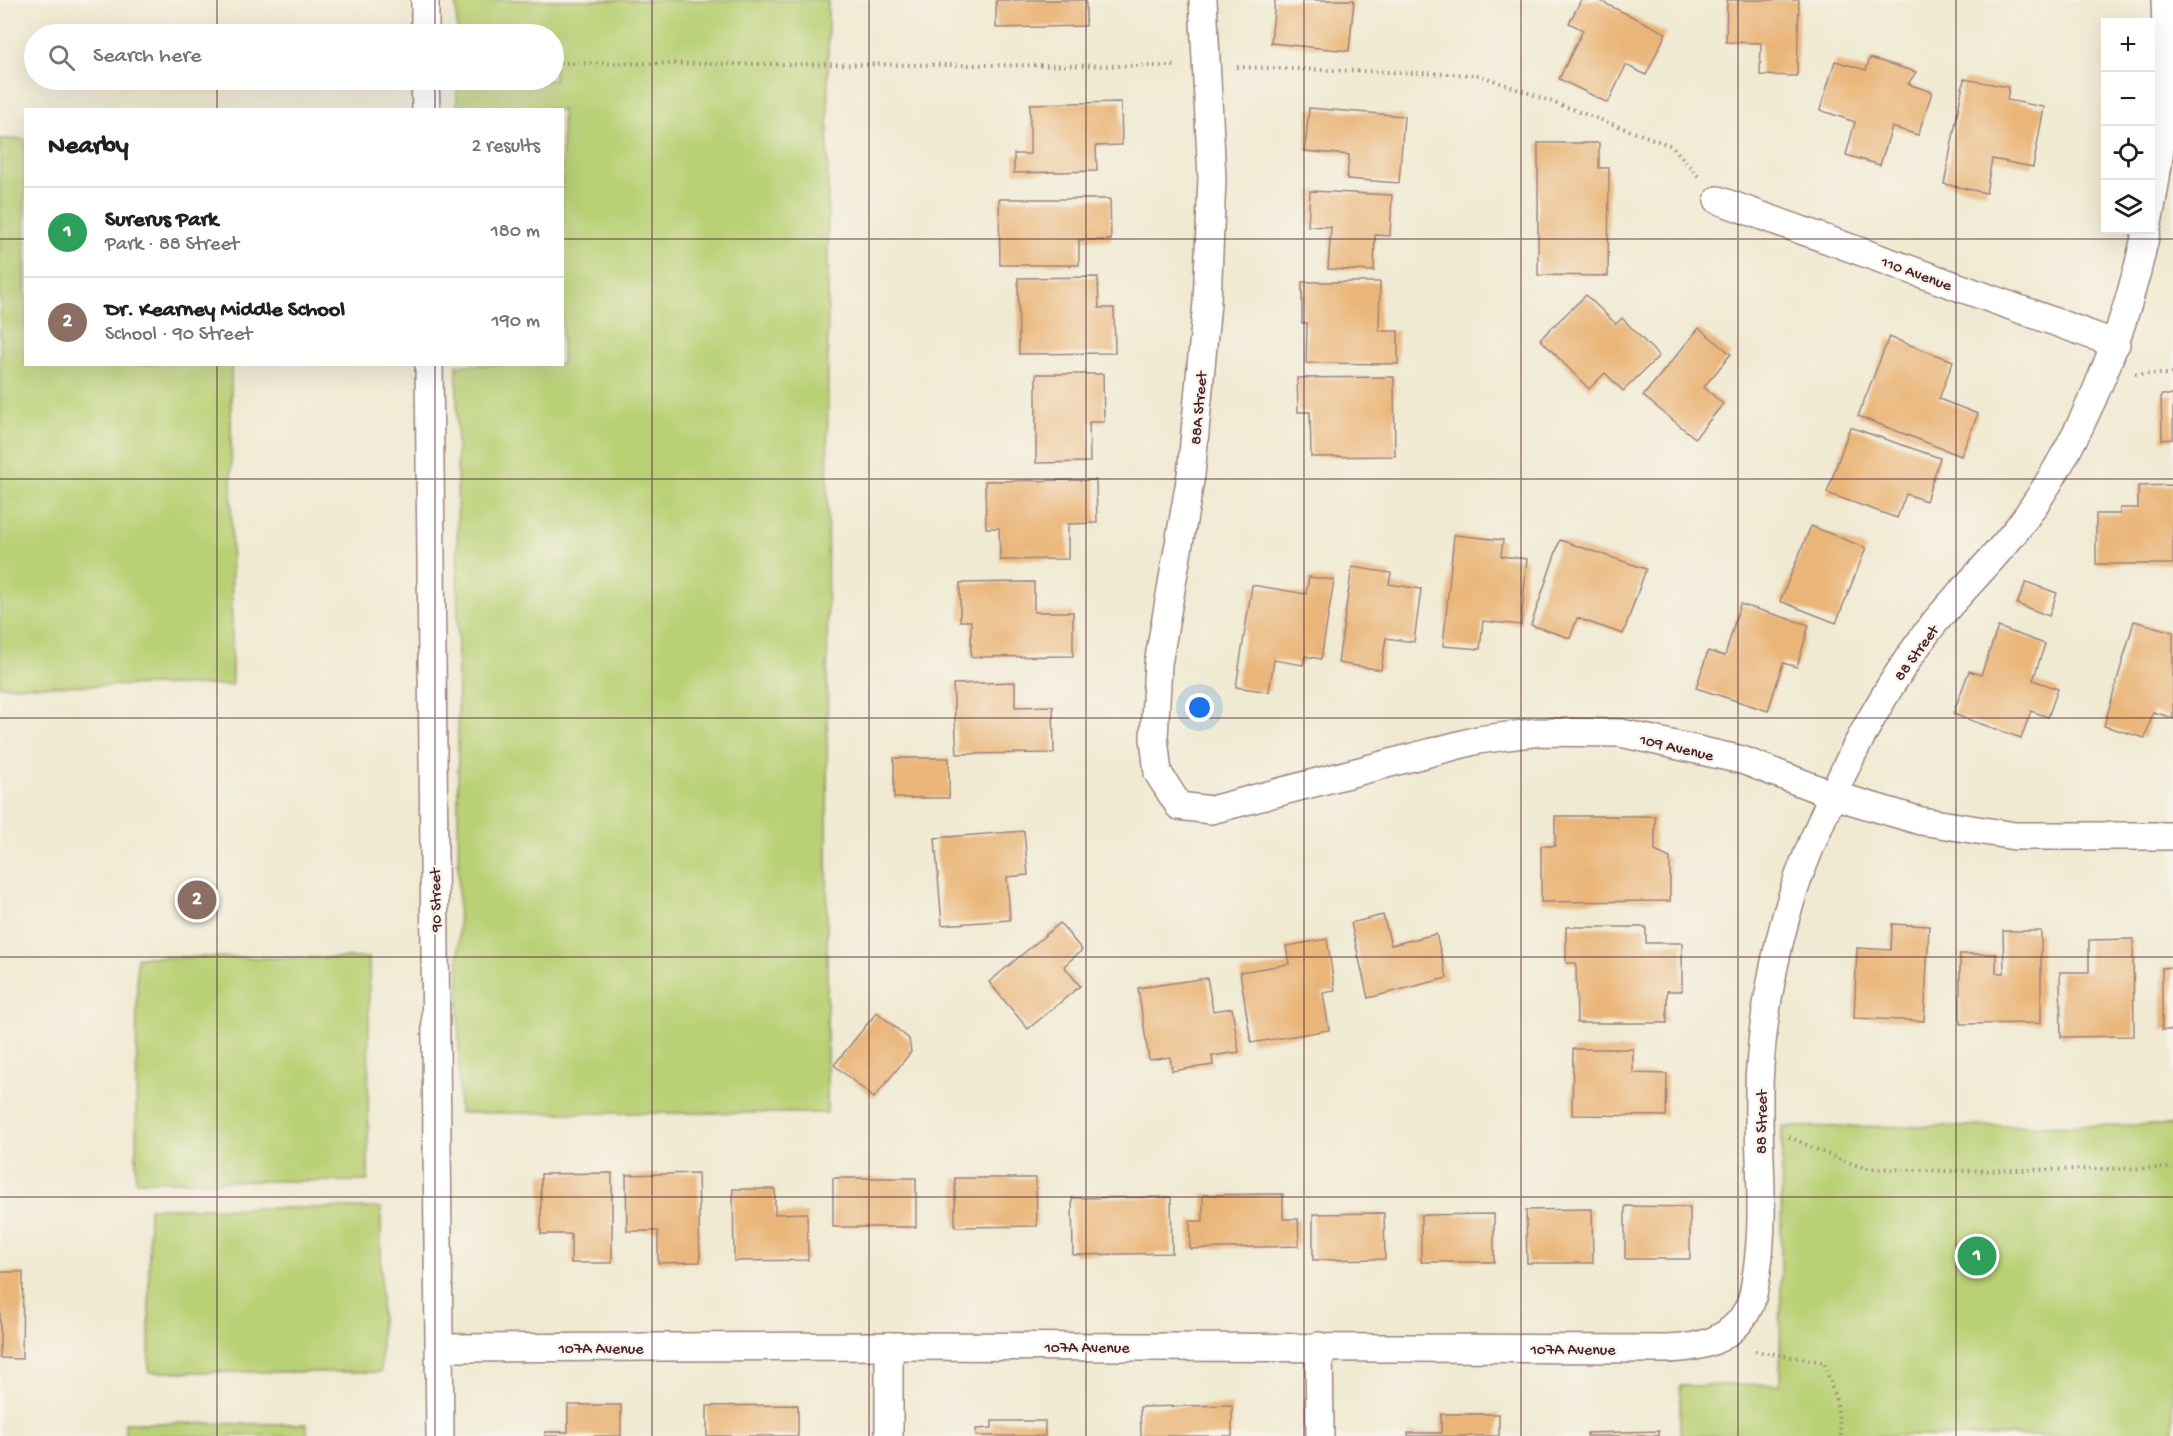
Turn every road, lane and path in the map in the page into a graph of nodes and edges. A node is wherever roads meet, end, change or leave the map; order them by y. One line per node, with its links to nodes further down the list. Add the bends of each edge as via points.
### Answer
1 (425, 0): 4 (street)
2 (1203, 0): 6 (street, 88A Street)
3 (2165, 0): 10 (street, 88 Street, via 2168,74 2162,173 2153,230)
4 (425, 24)
5 (564, 63): 6 (path)
6 (1208, 66): 9 (path, via 1479,75 1672,146); 13 (street, 88A Street, via 1212,178 1207,302 1191,475 1158,664 1154,738 1158,773)
7 (425, 90): 8 (street)
8 (426, 108)
9 (1718, 200): 10 (street, 110 Avenue)
10 (2116, 344): 12 (street, 88 Street, via 2082,424 2050,480 1998,554 1929,631 1869,720)
11 (429, 366): 20 (street, 90 Street)
12 (1833, 795): 13 (street, 109 Avenue, via 1742,760 1621,733 1538,732 1479,740 1211,810); 14 (street, 109 Avenue, via 1921,821 2015,836); 15 (street, 88 Street, via 1799,877 1767,1006)
13 (1179, 806)
14 (2173, 836)
15 (1759, 1134): 16 (path, via 1796,1138 1865,1168); 17 (street, 88 Street, via 1760,1249 1750,1306)
16 (2173, 1168)
17 (1731, 1332): 19 (street, 107A Avenue, via 1710,1344 1687,1349); 24 (path, via 1753,1350 1824,1362 1837,1404)
18 (889, 1346): 19 (street, 107A Avenue); 20 (street, 107A Avenue); 22 (street)
19 (1319, 1346): 23 (street)
20 (439, 1348): 21 (street, 90 Street)
21 (440, 1436)
22 (889, 1436)
23 (1320, 1436)
24 (1840, 1436)

